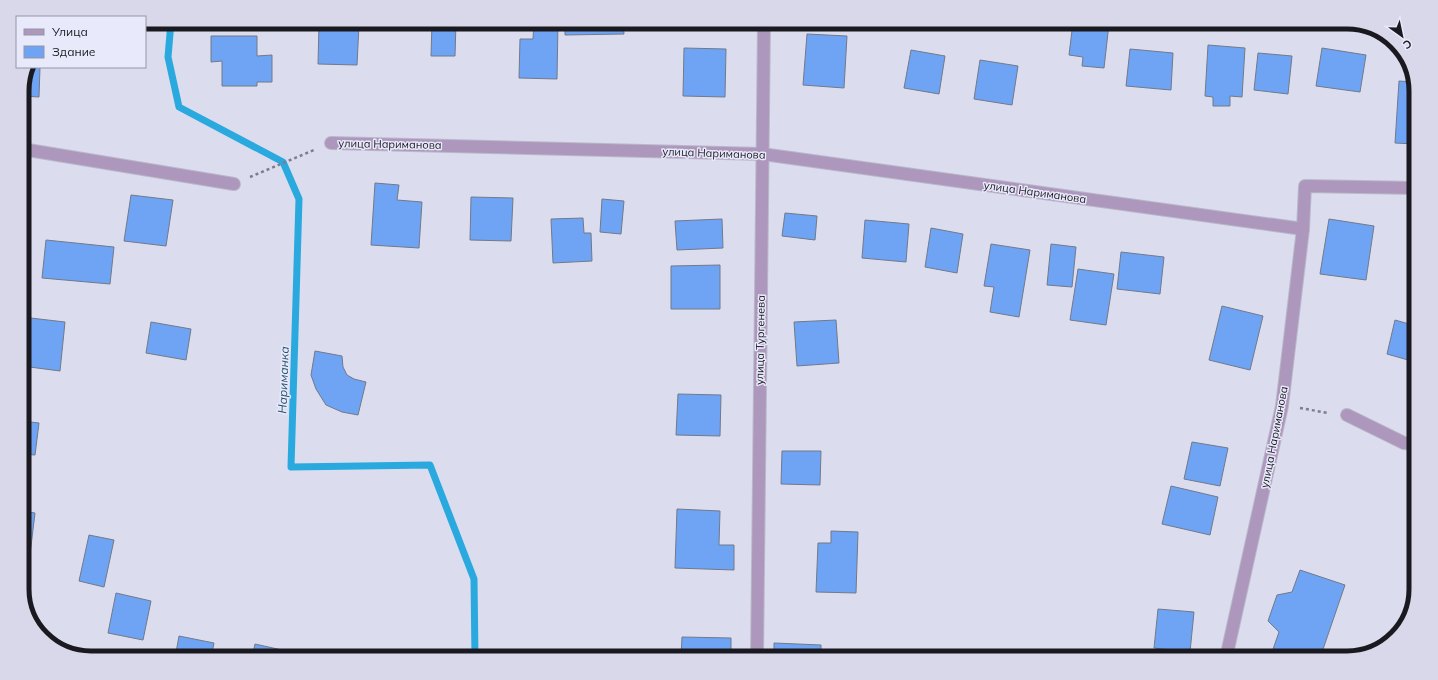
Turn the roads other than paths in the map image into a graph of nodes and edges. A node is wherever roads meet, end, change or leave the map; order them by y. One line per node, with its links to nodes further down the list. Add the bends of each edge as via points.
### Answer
1 (764, 29): 4 (street, улица Тургенева)
2 (331, 142): 4 (street, улица Нариманова)
3 (29, 151): 5 (street)
4 (762, 154): 7 (street, улица Нариманова); 10 (street, улица Тургенева)
5 (234, 184)
6 (1409, 188): 7 (street, via 1305,186)
7 (1302, 229): 11 (street, улица Нариманова, via 1282,406)
8 (1347, 415): 9 (street)
9 (1409, 443)
10 (757, 651)
11 (1228, 651)

